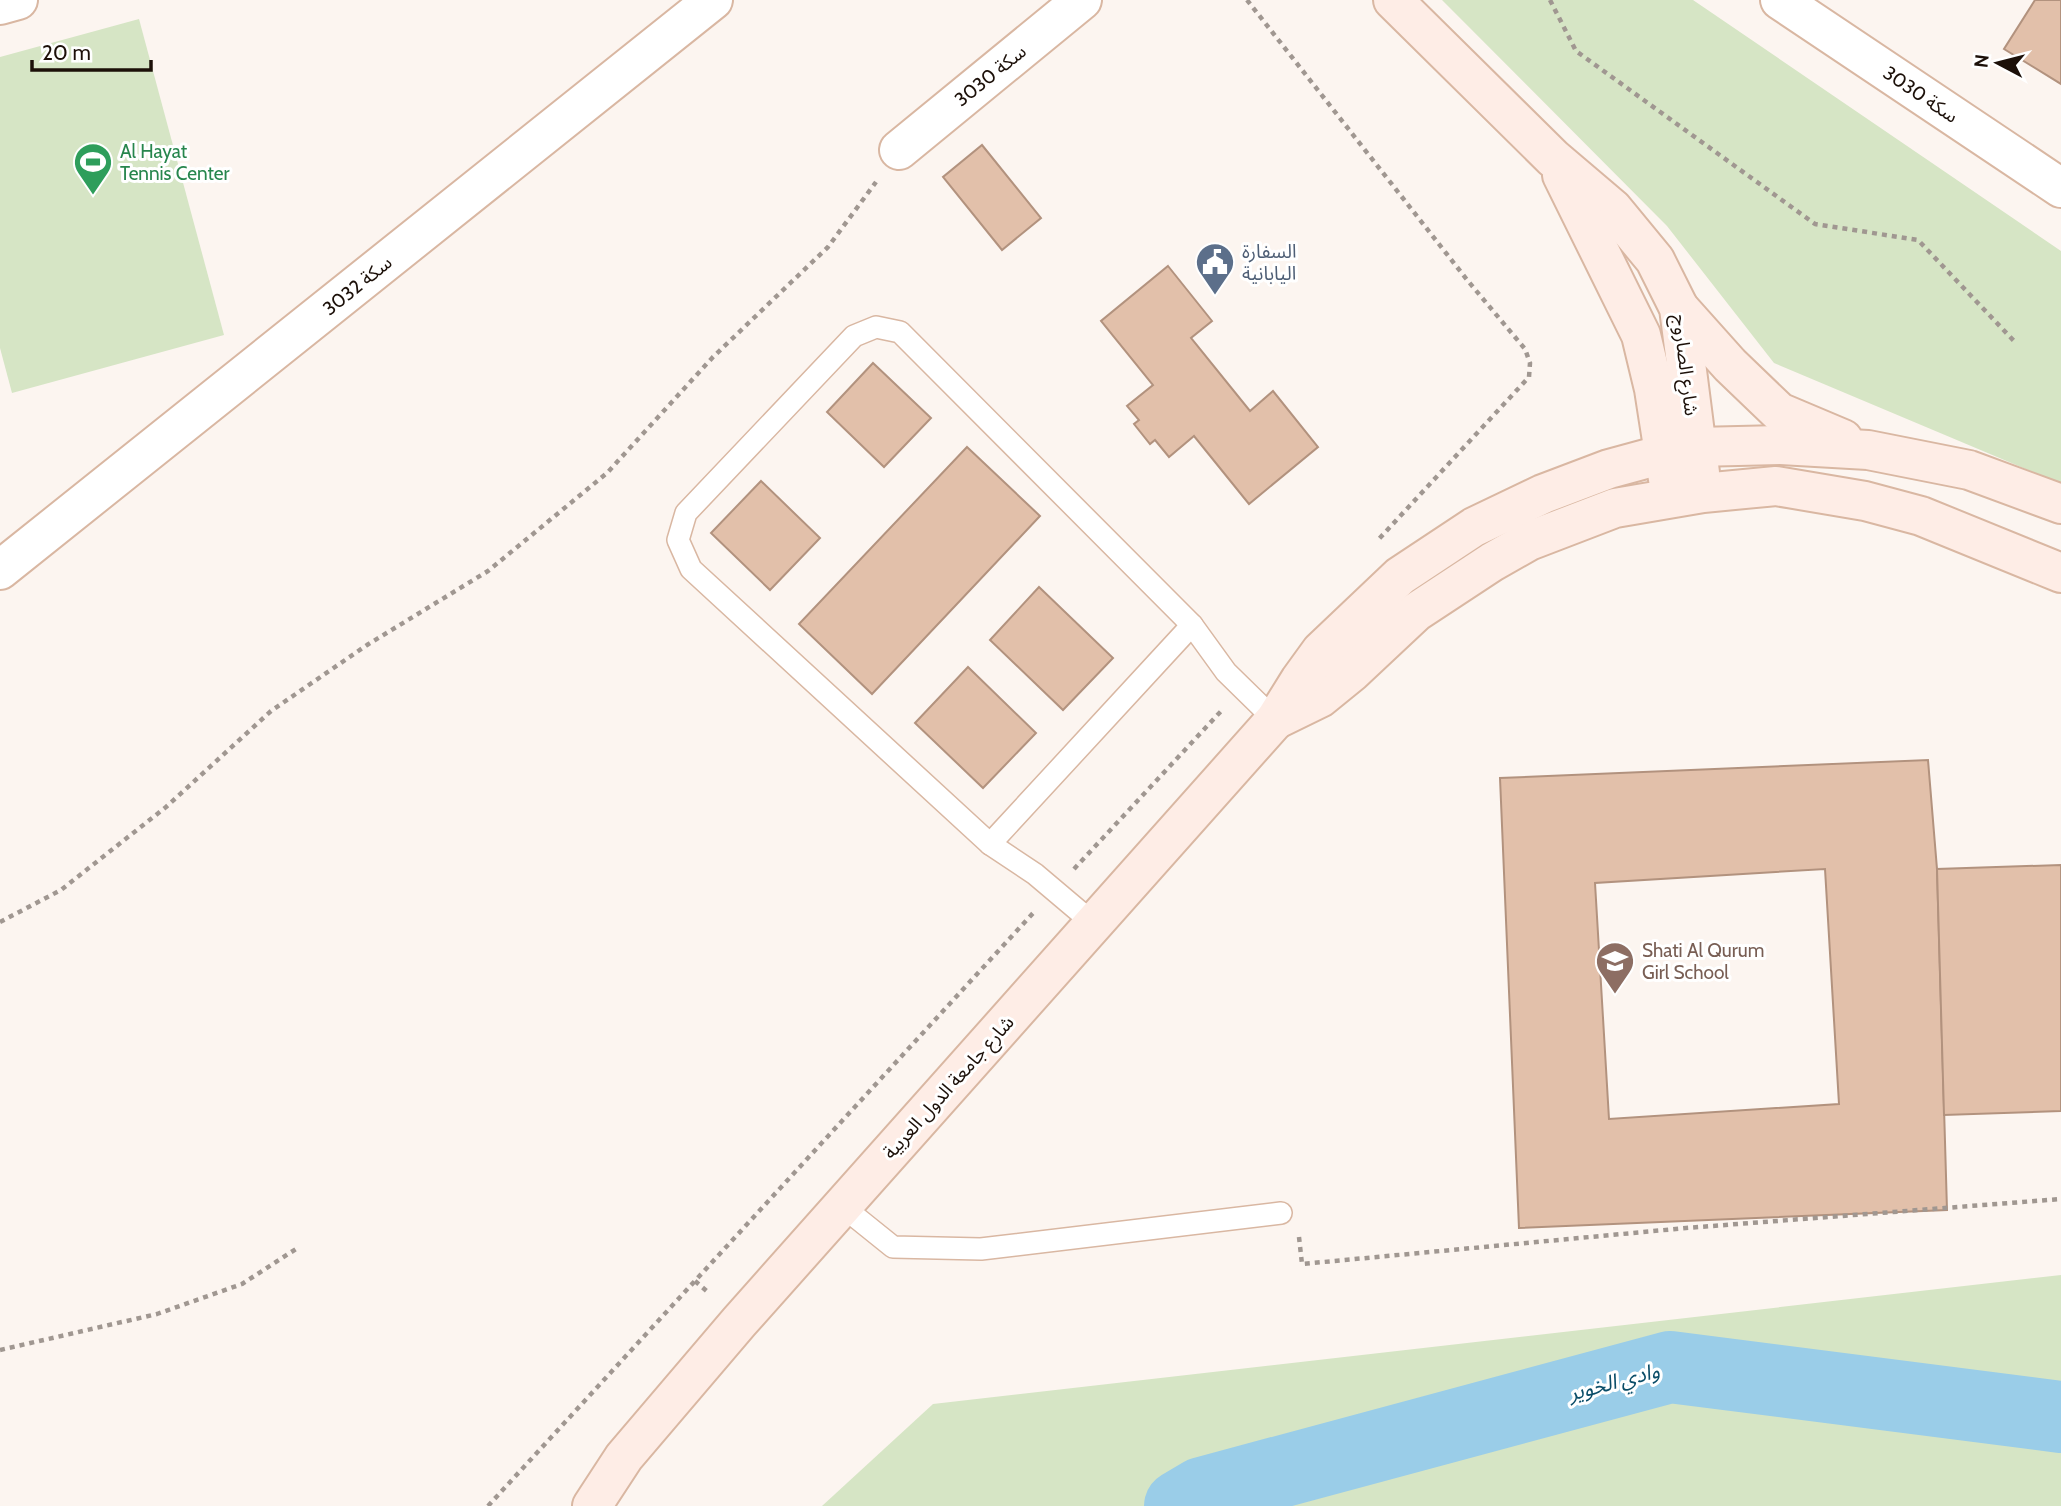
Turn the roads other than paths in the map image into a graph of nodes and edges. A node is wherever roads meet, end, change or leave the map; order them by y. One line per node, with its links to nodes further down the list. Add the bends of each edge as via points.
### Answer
1 (18, 0): 6 (street)
2 (713, 0): 15 (street, سكة 3032)
3 (1082, 0): 7 (street, سكة 3030)
4 (1393, 0): 8 (street, شارع الصاروج)
5 (1780, 0): 9 (street, سكة 3030)
6 (0, 5)
7 (899, 150)
8 (1553, 158): 10 (street, شارع الصاروج, via 1613,209 1655,260); 11 (street, شارع الصاروج, via 1641,335 1654,388)
9 (2061, 188)
10 (1679, 308): 11 (street, شارع الصاروج); 12 (street, via 1779,412)
11 (1680, 450): 12 (street, شارع جامعة الدول العربية, via 1781,445); 13 (street, شارع الصاروج); 18 (street, شارع جامعة الدول العربية, via 1609,469 1543,494 1474,527 1399,576 1321,651)
12 (1868, 450): 14 (street, شارع جامعة الدول العربية, via 1969,470)
13 (1687, 496): 16 (street, شارع جامعة الدول العربية, via 1776,486 1865,501 1922,516); 18 (street, شارع جامعة الدول العربية, via 1615,508 1529,541 1416,612 1320,698)
14 (2061, 505)
15 (0, 570)
16 (2061, 573)
17 (1192, 625): 18 (lane, via 1226,671); 19 (lane); 19 (lane, via 900,332 876,327 854,336 686,513 678,540 691,569)
18 (1275, 720): 20 (street, شارع جامعة الدول العربية)
19 (990, 844): 20 (lane, via 1035,874)
20 (1093, 923): 21 (street, شارع جامعة الدول العربية)
21 (842, 1206): 22 (lane, via 893,1247 981,1249); 23 (street, شارع جامعة الدول العربية)
22 (1281, 1213)
23 (624, 1457): 24 (street, شارع جامعة الدول العربية); 25 (street, شارع جامعة الدول العربية)
24 (570, 1506)
25 (592, 1506)

